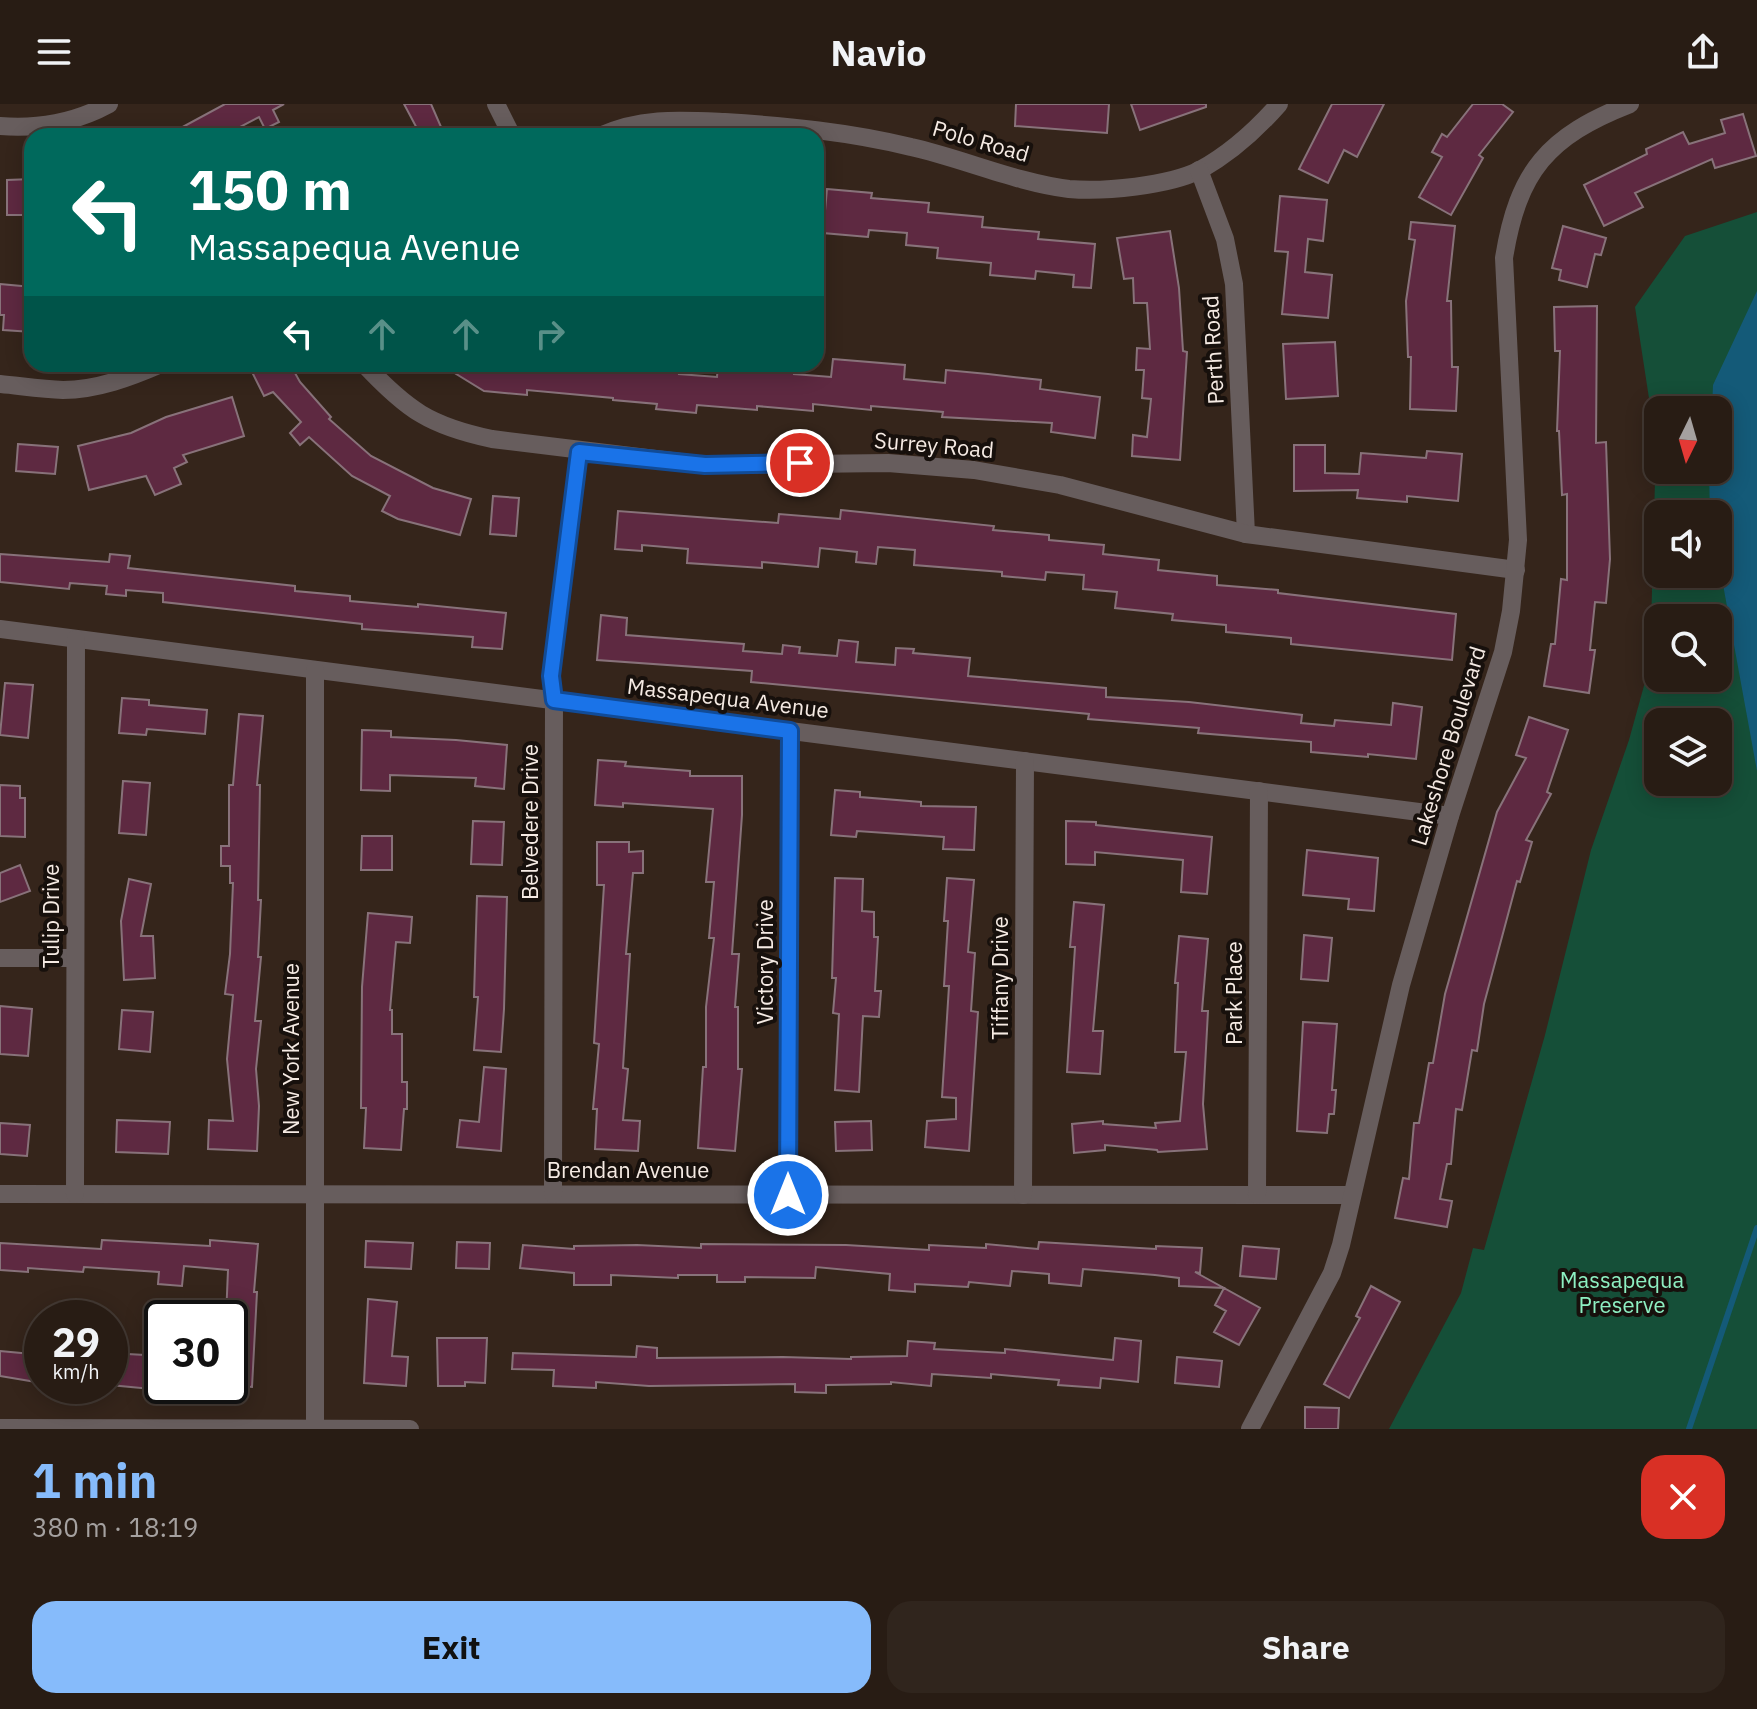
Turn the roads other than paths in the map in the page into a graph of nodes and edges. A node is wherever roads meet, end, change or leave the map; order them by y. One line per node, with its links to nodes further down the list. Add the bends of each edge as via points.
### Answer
1 (109, 104): 5 (street, via 62,123)
2 (496, 104): 6 (street)
3 (1279, 104): 10 (street, Polo Road, via 1247,136)
4 (1630, 104): 16 (street, Lakeshore Boulevard, via 1594,118 1553,148 1527,181 1510,221 1504,258)
5 (0, 126)
6 (508, 128)
7 (616, 128): 8 (street, Polo Road, via 670,119)
8 (795, 128)
9 (824, 131): 10 (street, Polo Road, via 946,155 1068,188 1123,188)
10 (1199, 170): 15 (street, Perth Road, via 1225,239 1234,284)
11 (140, 372): 13 (street, via 80,389)
12 (372, 372): 14 (street, Surrey Road, via 415,412 439,424 492,439)
13 (0, 384)
14 (579, 452): 15 (street, Surrey Road, via 705,465 888,463 974,470 1060,485); 20 (street, Belvedere Drive, via 551,676)
15 (1246, 534): 16 (street, Surrey Road)
16 (1516, 570): 24 (street, Lakeshore Boulevard, via 1503,652)
17 (0, 629): 18 (street, Massapequa Avenue)
18 (76, 639): 19 (street, Massapequa Avenue); 26 (street, Tulip Drive)
19 (315, 670): 20 (street, Massapequa Avenue); 29 (street, New York Avenue)
20 (554, 700): 21 (street, Massapequa Avenue); 30 (street, Belvedere Drive)
21 (790, 731): 22 (street, Massapequa Avenue); 31 (street, Victory Drive)
22 (1025, 761): 23 (street, Massapequa Avenue); 32 (street, Tiffany Drive)
23 (1259, 791): 24 (street, Massapequa Avenue); 33 (street, Park Place)
24 (1450, 816): 34 (street, Lakeshore Boulevard, via 1401,985)
25 (0, 958): 26 (street)
26 (75, 958): 28 (street, Tulip Drive)
27 (0, 1194): 28 (street, Brendan Avenue)
28 (75, 1194): 29 (street, Brendan Avenue)
29 (315, 1194): 30 (street, Brendan Avenue); 36 (street, New York Avenue)
30 (553, 1194): 31 (street, Brendan Avenue)
31 (788, 1195): 32 (street, Brendan Avenue)
32 (1023, 1195): 33 (street, Brendan Avenue)
33 (1257, 1195): 34 (street, Brendan Avenue)
34 (1352, 1195): 38 (street, Lakeshore Boulevard, via 1332,1273)
35 (0, 1428): 36 (street)
36 (315, 1429): 37 (street)
37 (410, 1429)
38 (1250, 1429)

